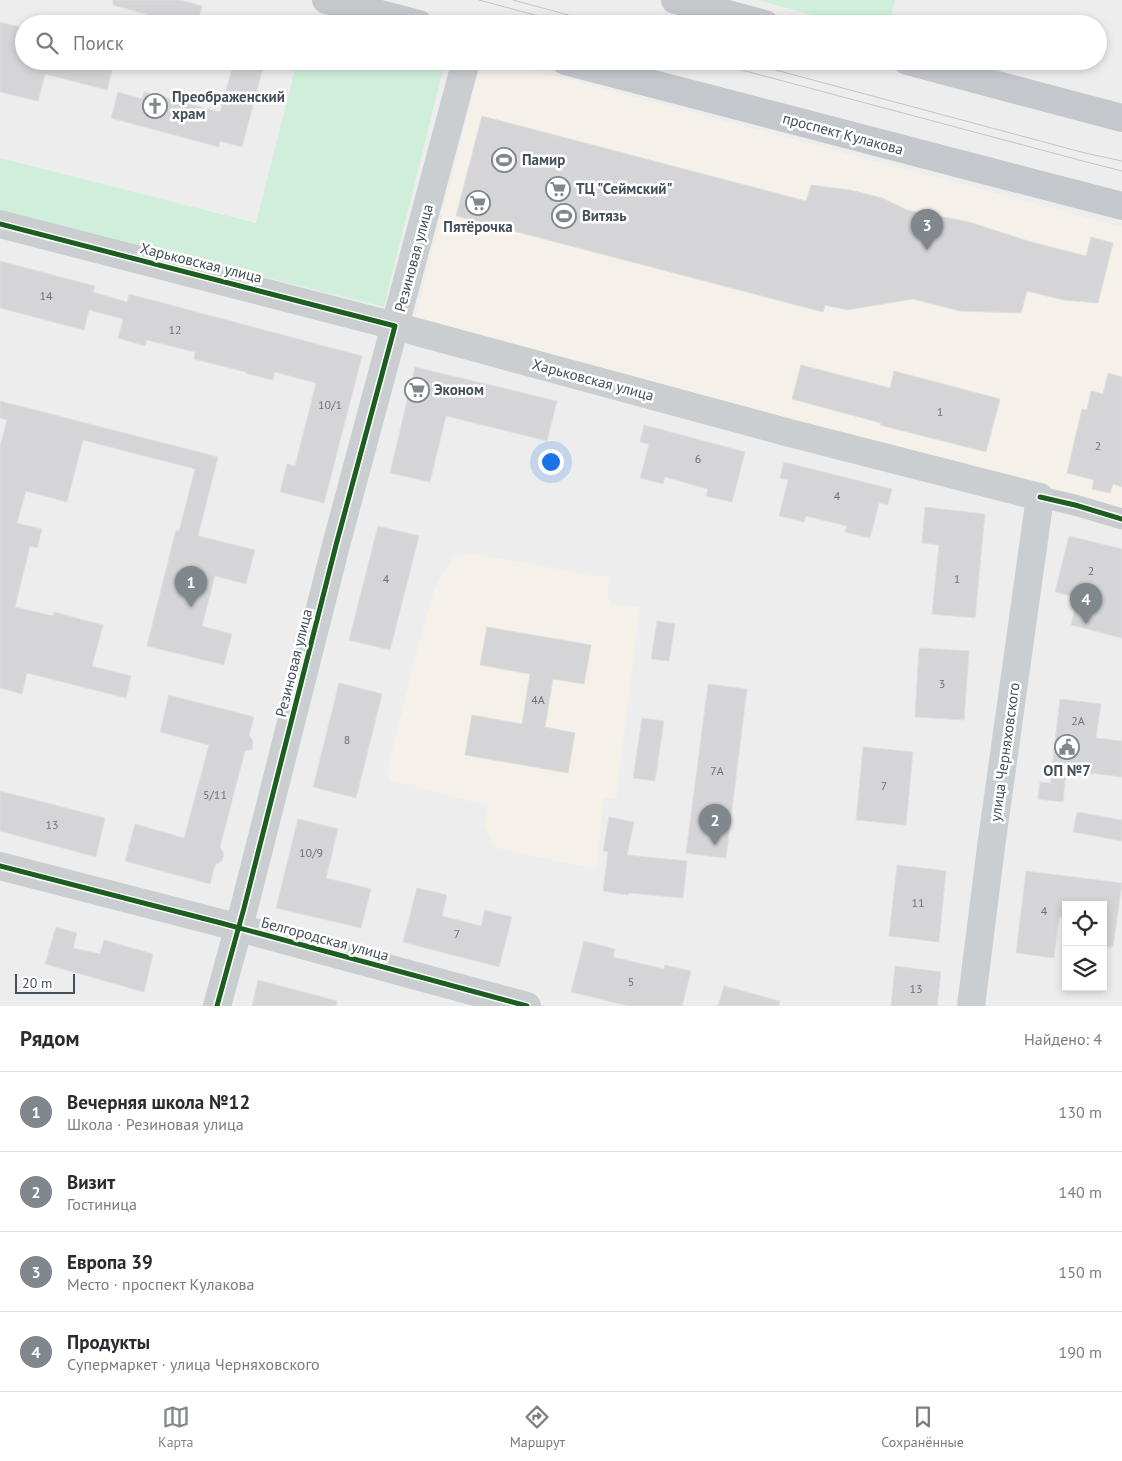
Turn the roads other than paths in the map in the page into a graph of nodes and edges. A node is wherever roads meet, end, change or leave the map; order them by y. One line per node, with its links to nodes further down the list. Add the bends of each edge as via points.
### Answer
1 (326, 0): 3 (main road)
2 (675, 0): 4 (main road)
3 (384, 15)
4 (731, 15)
5 (464, 70): 11 (street, Резиновая улица)
6 (600, 70): 9 (main road, проспект Кулакова)
7 (941, 70): 8 (main road)
8 (1122, 118)
9 (1122, 206)
10 (0, 224): 11 (street, Харьковская улица)
11 (395, 326): 12 (street, Харьковская улица, via 782,432); 15 (street, Резиновая улица)
12 (1040, 498): 13 (street); 18 (street, улица Черняховского)
13 (1122, 519)
14 (0, 866): 15 (street, Белгородская улица)
15 (238, 928): 16 (street, Резиновая улица); 17 (street, Белгородская улица)
16 (217, 1006)
17 (527, 1006)
18 (971, 1006)

